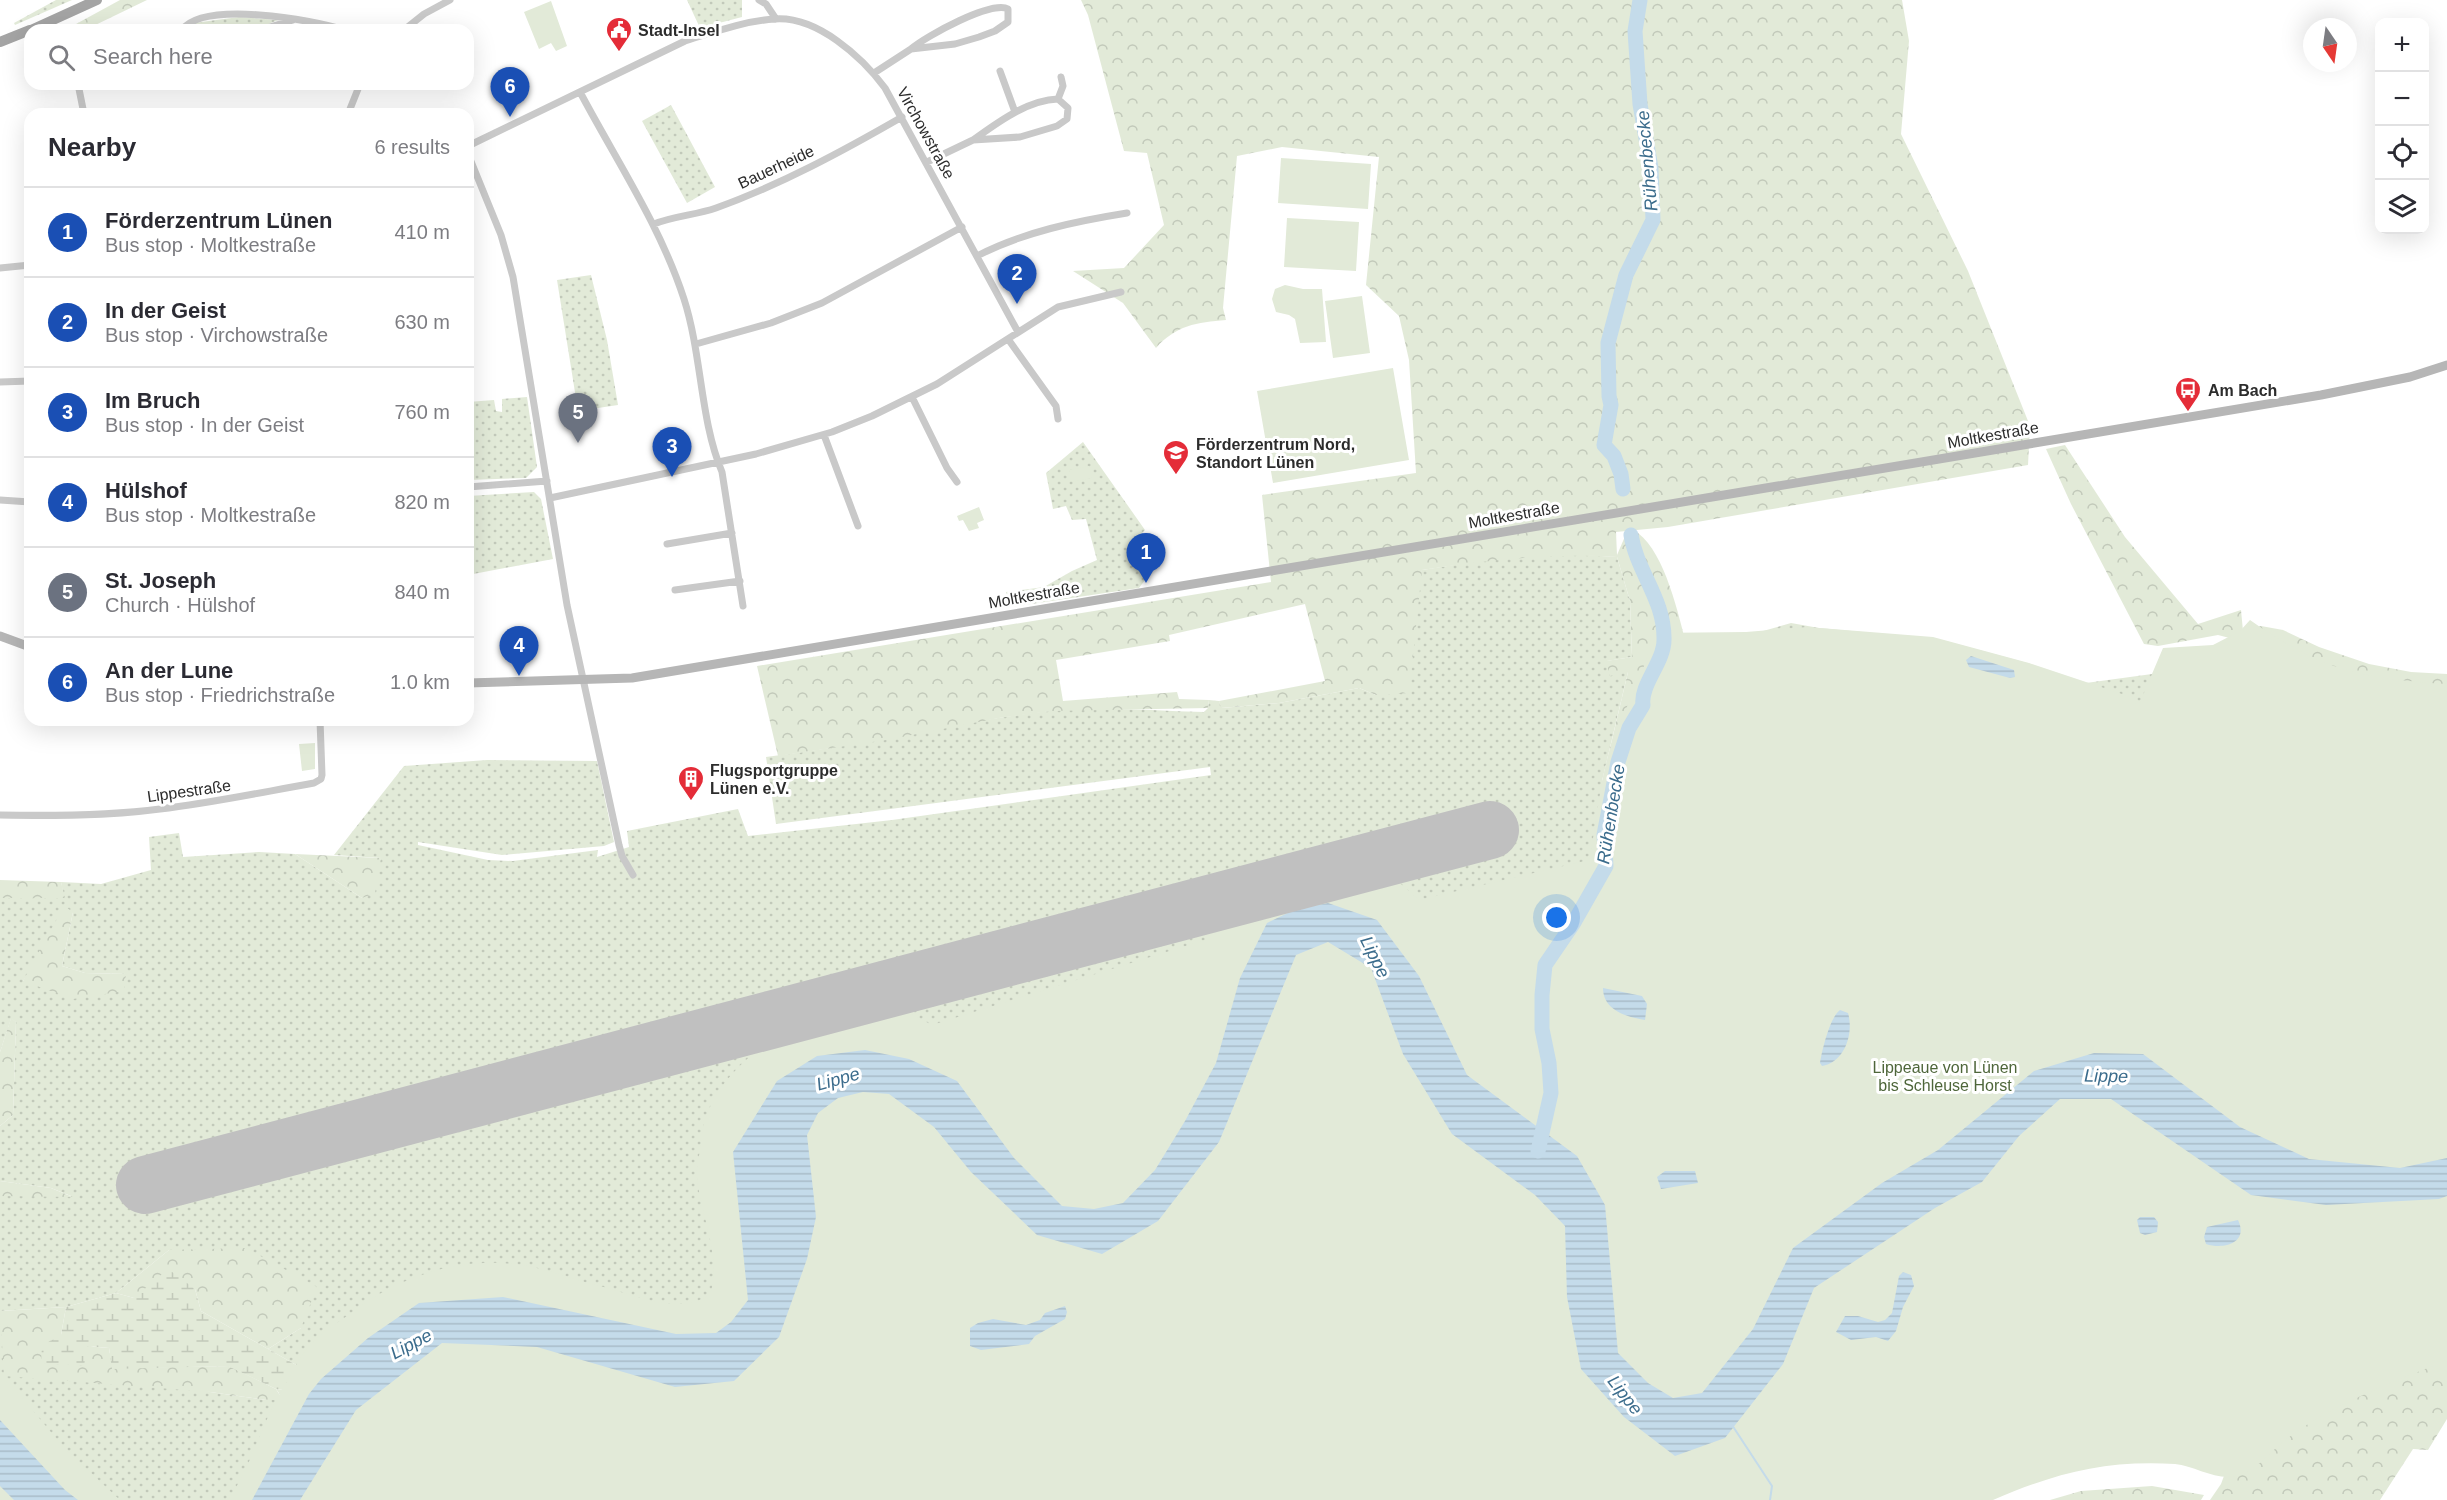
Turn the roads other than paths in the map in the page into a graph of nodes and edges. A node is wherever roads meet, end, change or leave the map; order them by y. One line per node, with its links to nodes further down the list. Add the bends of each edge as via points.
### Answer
1 (97, 0): 7 (main road)
2 (450, 0): 11 (street)
3 (764, 1): 6 (street)
4 (1002, 2): 14 (street, via 972,10 931,32); 14 (street, via 1010,17 995,31 955,44)
5 (296, 19): 8 (street, via 264,14 213,16); 9 (street); 10 (street)
6 (776, 19): 16 (street, Virchowstraße, via 800,23 839,41); 20 (street, via 685,41)
7 (44, 24)
8 (190, 24)
9 (280, 24)
10 (318, 24)
11 (412, 24)
12 (24, 33): 13 (main road)
13 (0, 42)
14 (912, 49): 16 (street)
15 (1000, 71): 24 (street)
16 (874, 73): 25 (street, Virchowstraße)
17 (1061, 77): 21 (street)
18 (79, 90): 22 (street)
19 (358, 90): 23 (street)
20 (580, 92): 27 (street); 31 (street)
21 (1059, 99): 24 (street); 26 (street, via 1069,112 1063,123 1020,137)
22 (83, 108)
23 (350, 108)
24 (1015, 112): 26 (street)
25 (902, 117): 28 (street, Virchowstraße); 31 (street, Bauerheide, via 733,201)
26 (973, 140): 28 (street)
27 (474, 143)
28 (927, 162): 32 (street, Virchowstraße)
29 (474, 169): 47 (street, via 513,277)
30 (1128, 213): 33 (street, via 1078,221)
31 (654, 224): 39 (street, via 684,299)
32 (962, 227): 33 (street, Virchowstraße); 39 (street, via 822,303 771,323)
33 (977, 256): 37 (street, Virchowstraße)
34 (24, 266): 35 (street)
35 (0, 268)
36 (1120, 292): 37 (street, via 1058,307)
37 (1018, 332): 38 (street)
38 (1008, 339): 43 (street); 44 (street, via 1056,406)
39 (696, 344): 46 (street)
40 (2447, 365): 61 (street, Moltkestraße, via 2359,389 632,678)
41 (24, 381): 42 (street)
42 (0, 382)
43 (912, 397): 45 (street); 48 (street)
44 (1058, 419)
45 (824, 435): 46 (street); 53 (street)
46 (718, 462): 50 (street); 54 (street)
47 (547, 481): 49 (street); 50 (street)
48 (957, 482)
49 (474, 487)
50 (550, 498): 61 (street, via 556,549)
51 (0, 500): 52 (street)
52 (24, 502)
53 (858, 526)
54 (732, 533): 55 (street); 56 (street)
55 (667, 544)
56 (740, 581): 57 (street); 58 (street)
57 (675, 590)
58 (743, 606)
59 (0, 636): 60 (street)
60 (24, 645)
61 (583, 680): 62 (street, Moltkestraße); 65 (street, via 619,845)
62 (474, 683)
63 (321, 726): 64 (street, Lippestraße, via 322,775 314,783 159,810)
64 (0, 815)
65 (633, 875)

